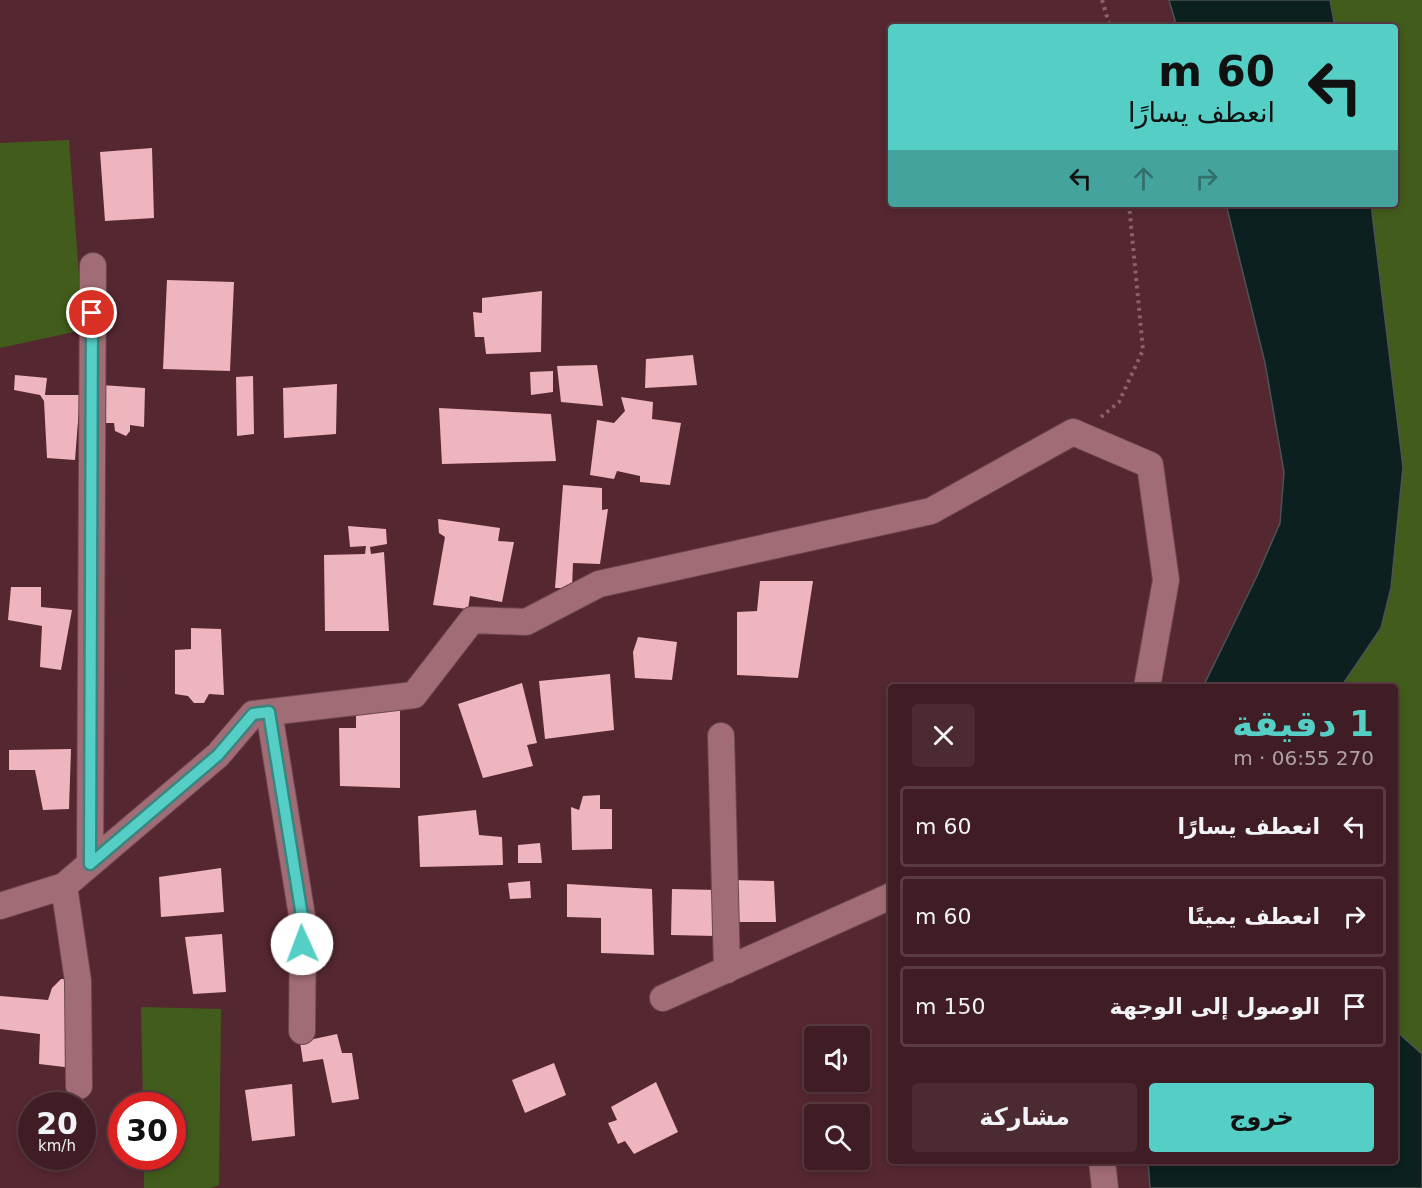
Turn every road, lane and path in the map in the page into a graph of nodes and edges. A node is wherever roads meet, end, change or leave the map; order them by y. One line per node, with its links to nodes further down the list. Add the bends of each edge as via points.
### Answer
1 (1102, 0): 2 (path)
2 (1109, 24)
3 (1129, 207): 5 (path, via 1143,350 1119,402)
4 (93, 266): 9 (street)
5 (1079, 435): 6 (street, via 1150,465 1166,580); 7 (street, via 1073,432 931,511 599,584 526,622 472,620 414,695)
6 (1148, 684)
7 (269, 712): 9 (street, via 253,714 218,755); 15 (street, via 303,922)
8 (721, 736): 13 (street)
9 (90, 864): 10 (street)
10 (64, 886): 12 (street); 16 (street, via 78,981)
11 (888, 897): 13 (street)
12 (0, 906)
13 (727, 970): 14 (street)
14 (663, 998)
15 (302, 1031)
16 (79, 1086)
17 (1102, 1164): 18 (street)
18 (1105, 1188)

